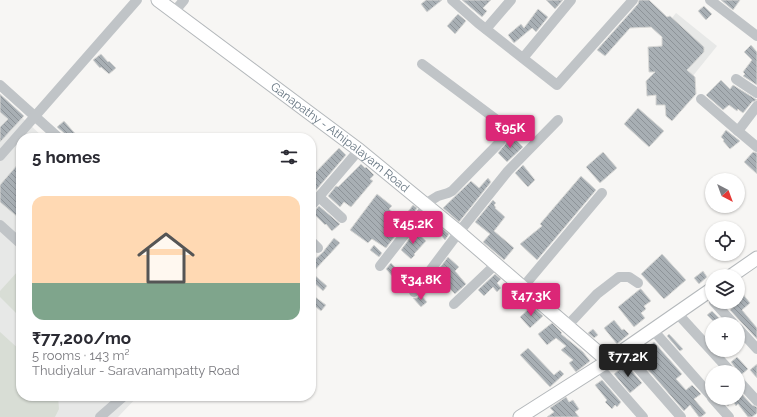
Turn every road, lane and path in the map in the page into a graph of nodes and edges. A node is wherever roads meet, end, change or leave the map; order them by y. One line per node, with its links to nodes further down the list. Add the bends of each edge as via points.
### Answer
1 (137, 0): 19 (street)
2 (158, 0): 9 (main road, Ganapathy - Athipalayam Road)
3 (184, 0): 9 (street)
4 (452, 0): 10 (street)
5 (511, 0): 10 (street)
6 (571, 0): 12 (street)
7 (632, 0): 12 (street, via 557,85)
8 (710, 0): 11 (street)
9 (174, 12): 26 (main road, Ganapathy - Athipalayam Road)
10 (486, 29): 12 (street)
11 (757, 36)
12 (523, 58)
13 (422, 64): 31 (street, via 504,127 500,142 452,191 438,196)
14 (736, 78): 16 (street)
15 (0, 85): 19 (street)
16 (757, 92)
17 (701, 99): 21 (street)
18 (757, 106): 21 (street)
19 (35, 116): 22 (street); 23 (street)
20 (558, 120): 34 (street, via 508,171)
21 (738, 131): 25 (street)
22 (20, 133)
23 (54, 133)
24 (16, 138): 27 (street)
25 (757, 147)
26 (359, 150): 29 (street); 31 (main road, Ganapathy - Athipalayam Road)
27 (0, 156)
28 (602, 193): 41 (street)
29 (319, 197): 30 (street); 32 (street)
30 (316, 200)
31 (426, 205): 34 (main road, Ganapathy - Athipalayam Road); 38 (street)
32 (342, 218)
33 (0, 225): 35 (street)
34 (459, 232): 37 (main road, Ganapathy - Athipalayam Road); 42 (street)
35 (16, 239)
36 (757, 258): 39 (main road)
37 (496, 264): 41 (main road, Ganapathy - Athipalayam Road); 44 (street)
38 (380, 266)
39 (741, 269)
40 (638, 283): 48 (street, via 628,277 619,277 597,294)
41 (523, 287): 48 (main road, Ganapathy - Athipalayam Road)
42 (414, 292)
43 (705, 299): 46 (main road)
44 (454, 304)
45 (722, 309): 47 (street)
46 (677, 313): 49 (main road); 54 (street)
47 (728, 317)
48 (568, 325): 53 (main road, Ganapathy - Athipalayam Road)
49 (653, 330): 52 (main road); 56 (street)
50 (745, 336): 51 (street)
51 (757, 349)
52 (623, 350): 53 (main road); 63 (street)
53 (603, 364): 61 (main road); 62 (street)
54 (725, 365)
55 (745, 388): 58 (street)
56 (705, 390)
57 (118, 401): 60 (street)
58 (757, 401)
59 (718, 405): 64 (street)
60 (100, 417)
61 (520, 417)
62 (643, 417)
63 (681, 417)
64 (729, 417)

